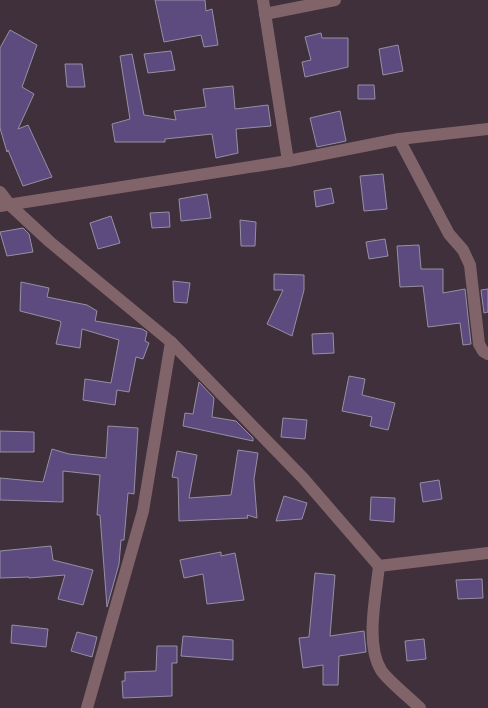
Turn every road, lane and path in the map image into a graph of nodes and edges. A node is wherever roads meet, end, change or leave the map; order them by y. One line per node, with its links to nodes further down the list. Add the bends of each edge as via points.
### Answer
1 (263, 0): 3 (street)
2 (335, 0): 3 (street)
3 (265, 14): 6 (street)
4 (488, 129): 5 (street)
5 (399, 138): 6 (street); 10 (street, via 449,234 470,265 480,344)
6 (288, 161): 8 (street)
7 (0, 192): 8 (street)
8 (5, 206): 9 (street)
9 (171, 342): 12 (street, via 303,478); 13 (street, via 143,511)
10 (488, 354)
11 (488, 553): 12 (street)
12 (379, 566): 14 (street, via 372,638 375,655 381,671)
13 (87, 708)
14 (420, 708)

